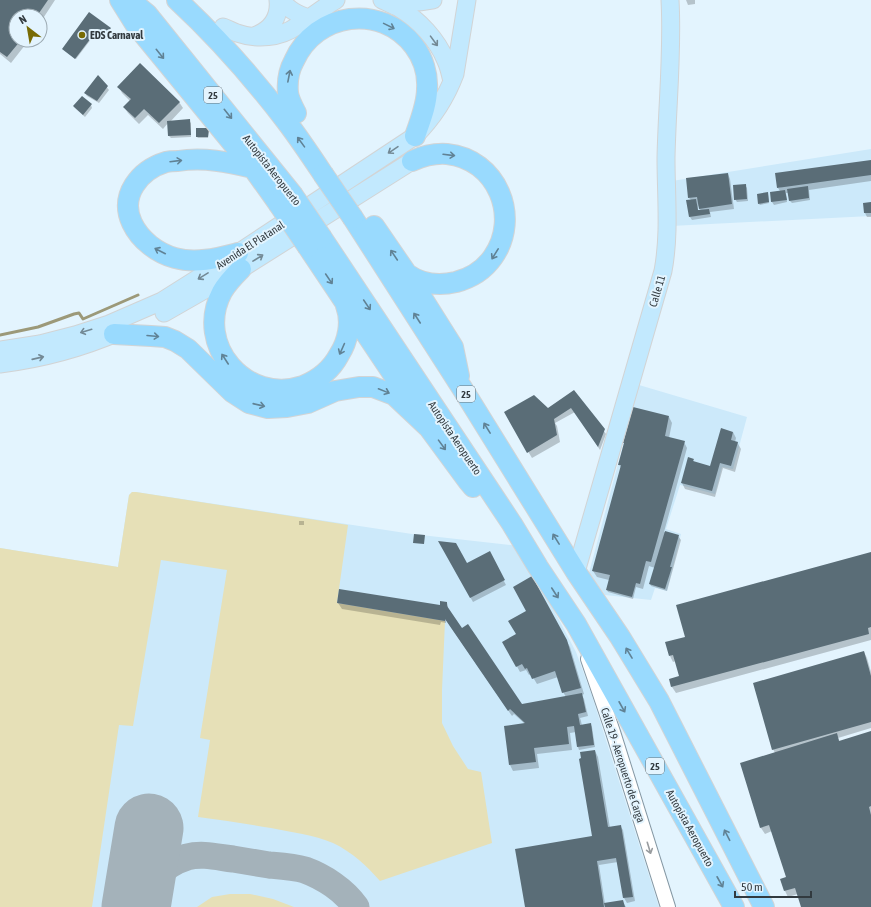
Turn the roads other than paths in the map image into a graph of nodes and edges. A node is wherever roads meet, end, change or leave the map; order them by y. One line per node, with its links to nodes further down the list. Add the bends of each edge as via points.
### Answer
1 (120, 0): 18 (highway, one-way to 18, via 135,24)
2 (130, 0): 20 (highway, Autopista Aeropuerto / 25, one-way to 20, via 147,14)
3 (177, 0): 19 (highway, 25, one-way to 3, via 247,73)
4 (196, 0): 12 (highway)
5 (279, 0): 11 (main road, via 298,15); 13 (main road, via 278,12 272,25)
6 (336, 0): 11 (main road)
7 (383, 0): 8 (main road, via 404,3); 14 (main road, one-way to 14, via 408,14 427,31 445,59)
8 (433, 0)
9 (467, 0): 14 (main road, Avenida El Platanal)
10 (670, 0): 32 (main road, Calle 11, via 665,259)
11 (308, 18): 13 (main road, via 297,27 283,33)
12 (223, 27): 13 (main road); 15 (highway)
13 (254, 37)
14 (452, 81): 16 (main road, Avenida El Platanal, via 433,116)
15 (296, 113): 16 (highway, one-way to 16, via 288,95 288,85 292,64 302,46 308,38 325,26 345,19 366,18 395,28 410,42 421,59 427,89 424,110); 19 (highway)
16 (414, 136): 23 (main road, Avenida El Platanal, one-way to 23)
17 (412, 161): 23 (main road, Avenida El Platanal, one-way to 17); 24 (highway, one-way to 24, via 429,155 443,154 474,163 489,175 499,190 505,208 505,227 496,253 484,267 468,278 451,283 432,284 414,279)
18 (253, 168): 20 (highway); 23 (highway, one-way to 18, via 191,260 175,258 159,251 145,242 132,222 128,210 129,197 134,184 142,174 166,162 207,159)
19 (329, 170): 21 (highway, 25, bridge)
20 (285, 198): 22 (highway, Autopista Aeropuerto / 25, bridge)
21 (358, 214): 24 (highway, one-way to 21); 29 (highway, 25, one-way to 21)
22 (315, 242): 25 (highway, one-way to 25); 31 (highway, Autopista Aeropuerto / 25, one-way to 31)
23 (240, 261): 25 (highway, one-way to 23, via 347,307 347,338 333,365 318,379 299,387 278,389 258,385 232,369 219,347 215,332 215,312 220,297 234,276); 26 (main road, Avenida El Platanal, via 164,313); 27 (main road, Avenida El Platanal, one-way to 27, via 162,301 109,324 40,344)
24 (407, 274): 29 (highway, via 453,347)
25 (342, 298): 30 (highway)
26 (114, 334): 28 (main road, Avenida El Platanal, one-way to 26, via 42,357); 30 (highway, one-way to 30, via 165,337 176,341 232,392 249,403 268,408 287,407 308,403 335,391 359,386 373,387 394,395)
27 (0, 350)
28 (0, 364)
29 (462, 388): 32 (highway, 25, one-way to 29)
30 (430, 428): 31 (highway, one-way to 31, via 468,481)
31 (512, 524): 33 (highway, Autopista Aeropuerto / 25, one-way to 33)
32 (576, 572): 36 (highway, 25, one-way to 32, via 659,701)
33 (576, 624): 34 (street, Calle 19 - Aeropuerto de Carga, one-way to 34); 35 (highway, Autopista Aeropuerto / 25, one-way to 35)
34 (668, 907)
35 (734, 907)
36 (764, 907)

